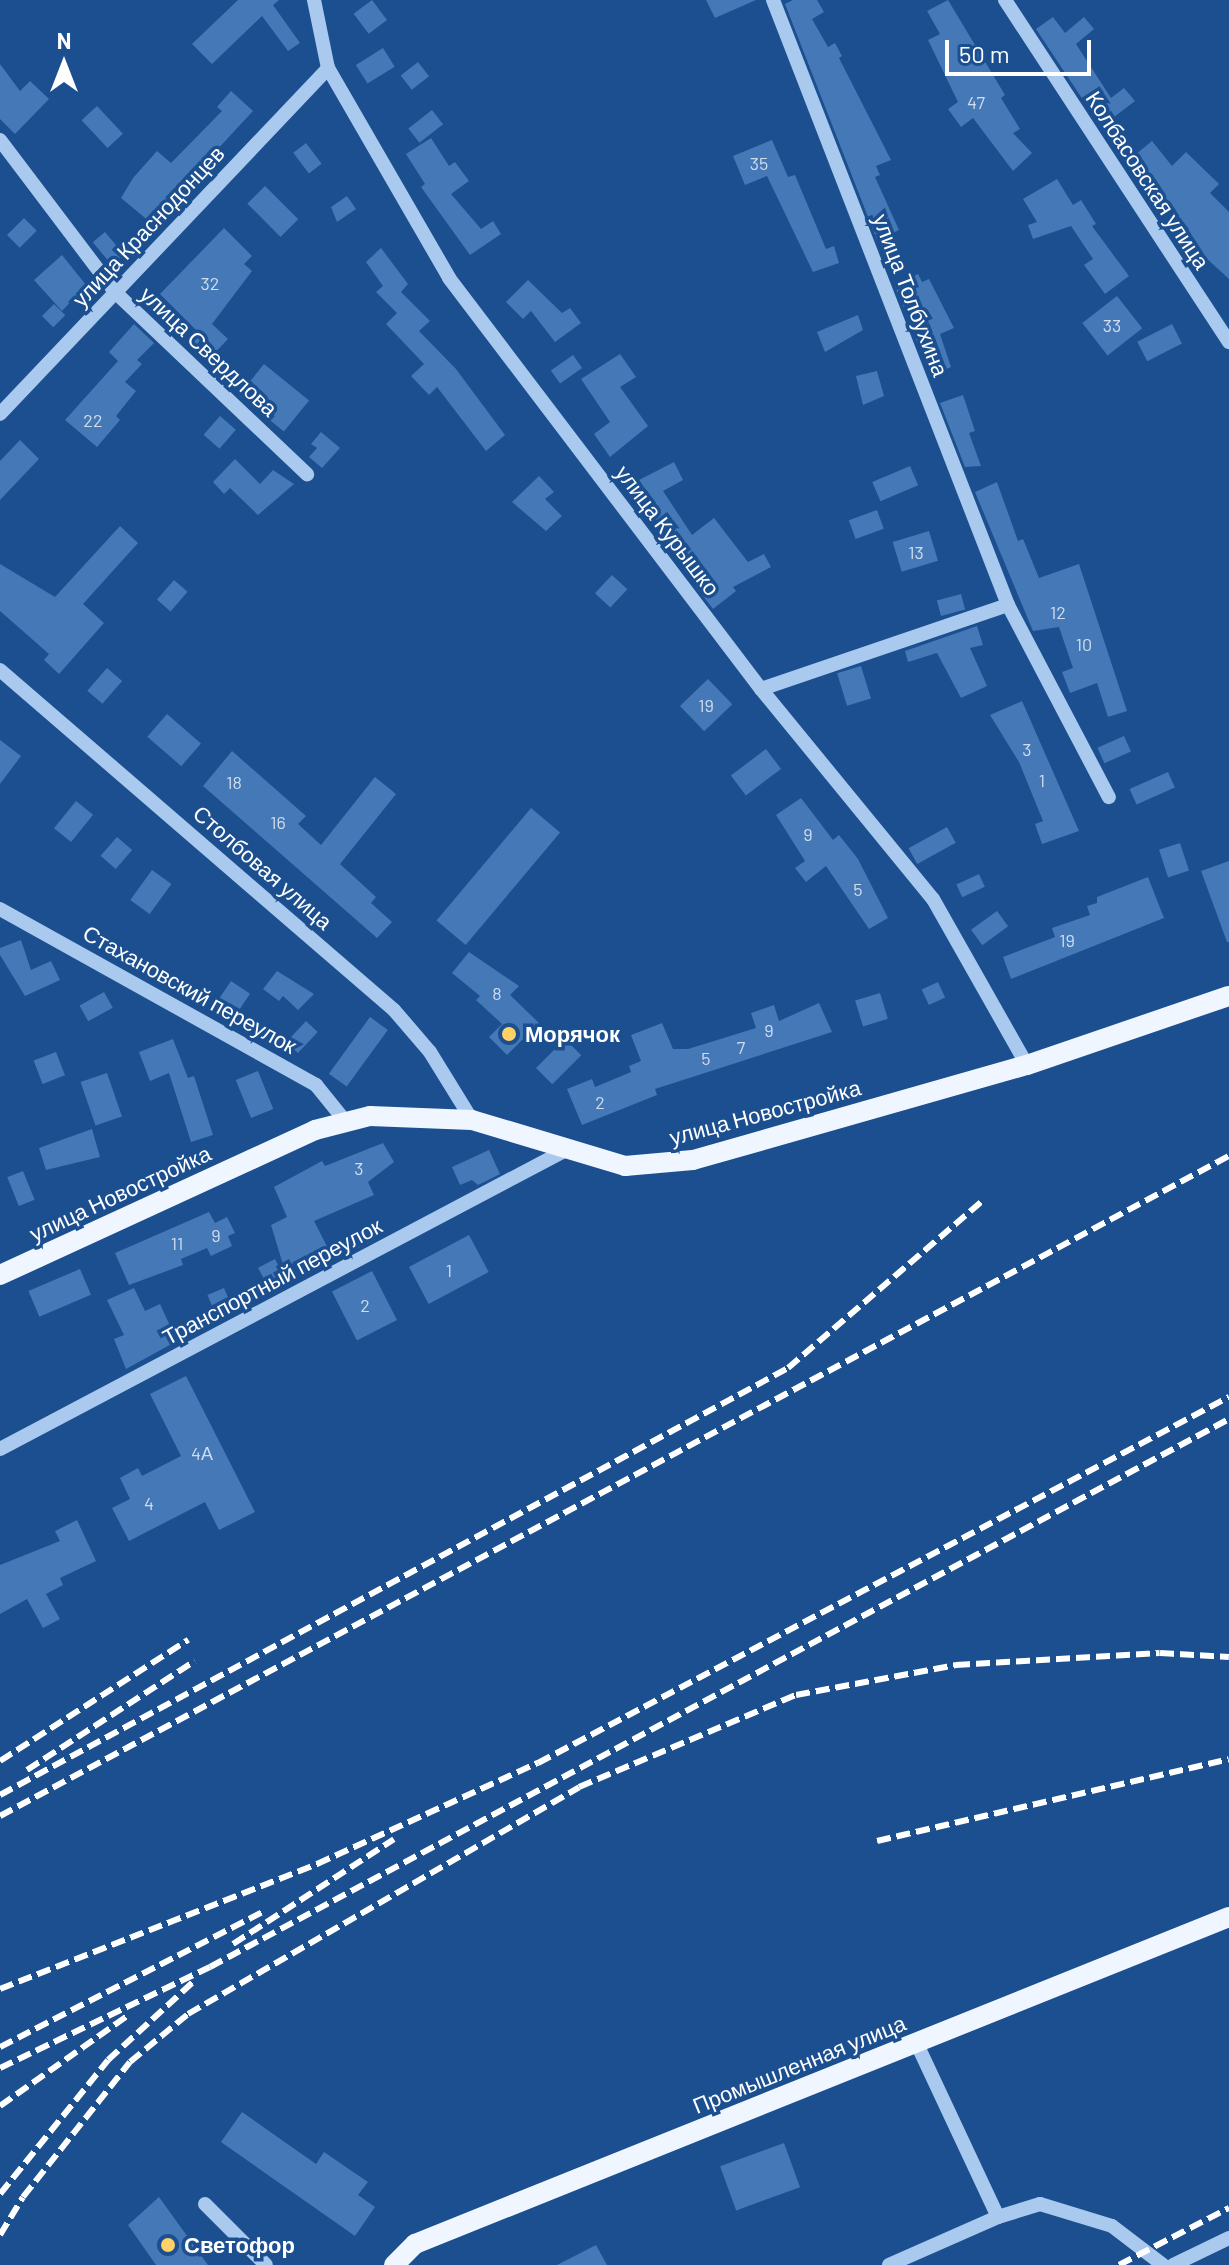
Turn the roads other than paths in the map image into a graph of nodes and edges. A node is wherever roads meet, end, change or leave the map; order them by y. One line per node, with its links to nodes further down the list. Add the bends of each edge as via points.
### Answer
1 (314, 0): 4 (street, улица Курышко)
2 (773, 0): 10 (street, улица Толбухина)
3 (1005, 0): 7 (street, Колбасовская улица)
4 (328, 68): 6 (street, улица Краснодонцев); 12 (street, улица Курышко, via 449,278)
5 (0, 140): 6 (street, улица Свердлова)
6 (115, 292): 8 (street, улица Краснодонцев); 9 (street, улица Свердлова)
7 (1229, 342)
8 (0, 414)
9 (307, 474)
10 (1008, 605): 12 (street); 13 (street, улица Толбухина)
11 (0, 670): 17 (street, Столбовая улица, via 394,1010 430,1052)
12 (761, 689): 16 (street, улица Курышко, via 933,899)
13 (1109, 797)
14 (0, 909): 18 (street, Стахановский переулок, via 316,1085)
15 (1229, 996): 16 (main road, улица Новостройка)
16 (1027, 1065): 19 (main road, улица Новостройка, via 693,1160 625,1166)
17 (472, 1120): 18 (main road, улица Новостройка, via 370,1116); 19 (main road, улица Новостройка)
18 (346, 1122): 20 (main road, улица Новостройка, via 315,1130)
19 (564, 1151): 21 (street, Транспортный переулок)
20 (0, 1275)
21 (0, 1449)
22 (1229, 1917): 23 (main road, Промышленная улица)
23 (916, 2042): 25 (street); 28 (main road, Промышленная улица, via 415,2244)
24 (205, 2204): 27 (street)
25 (998, 2217): 29 (street); 30 (street, via 1040,2204 1112,2226)
26 (1229, 2238): 31 (street)
27 (266, 2265)
28 (394, 2265)
29 (889, 2265)
30 (1163, 2265)
31 (1173, 2265)

